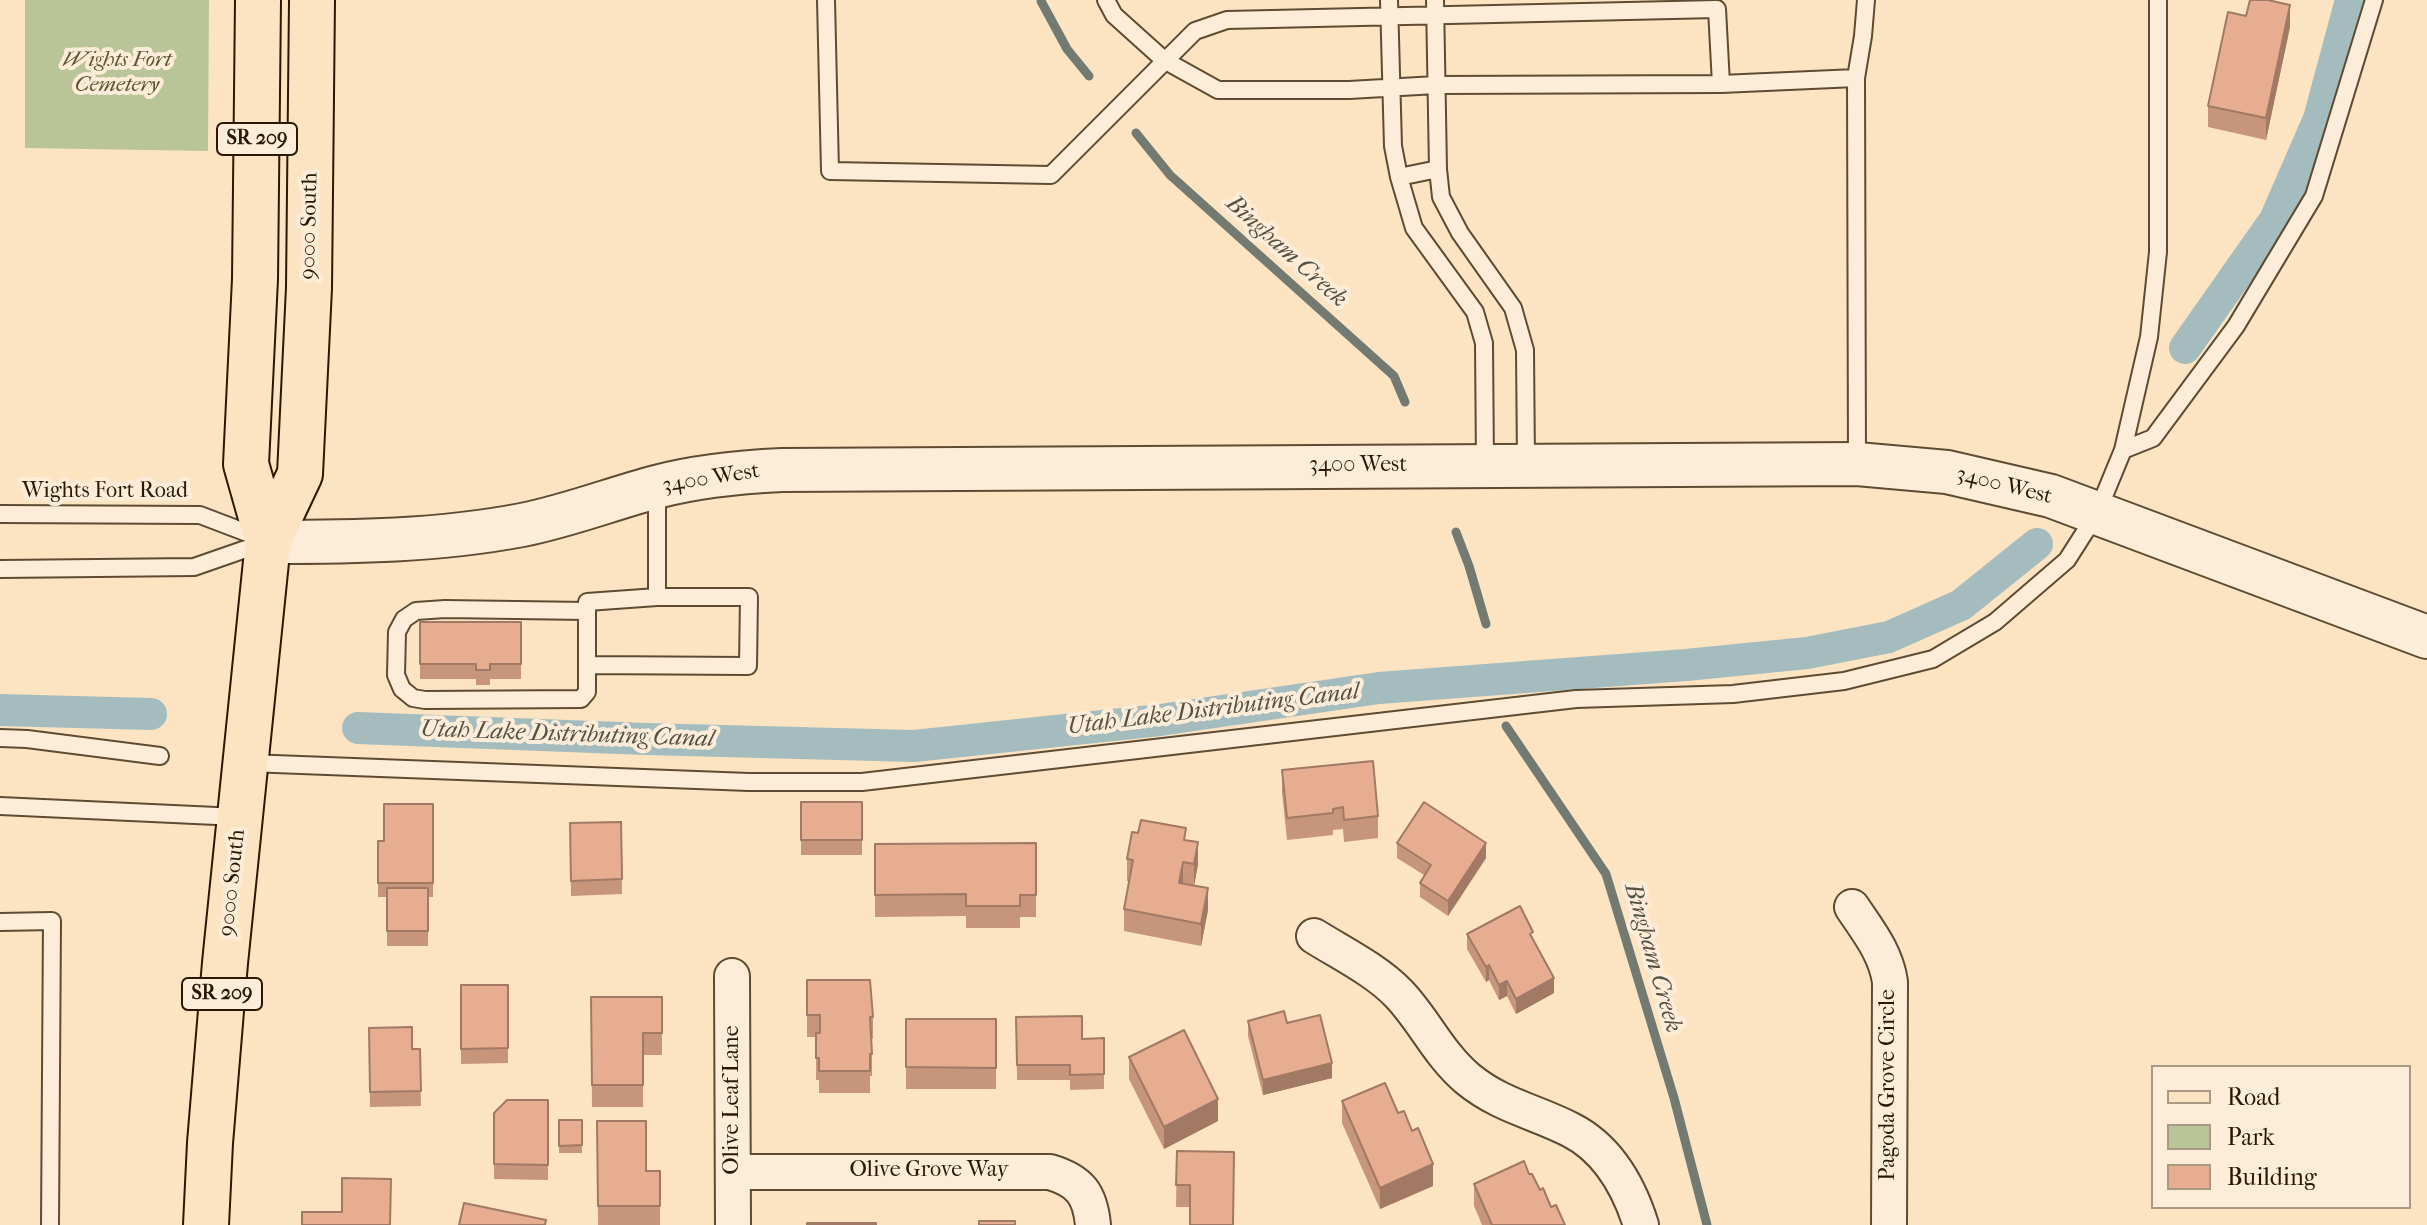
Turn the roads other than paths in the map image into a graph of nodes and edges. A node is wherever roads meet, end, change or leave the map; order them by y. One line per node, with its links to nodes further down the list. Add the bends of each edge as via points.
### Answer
1 (258, 0): 26 (main road, 9000 South / SR 209, via 255,279 246,464)
2 (312, 0): 26 (main road, 9000 South / SR 209, via 300,474)
3 (826, 0): 12 (lane, via 830,171 1051,175)
4 (1106, 0): 12 (lane, via 1114,15)
5 (1389, 0): 11 (lane)
6 (1866, 0): 13 (lane)
7 (2158, 0): 19 (lane, via 2158,252 2149,337)
8 (2374, 0): 19 (lane, via 2314,196 2236,326 2153,438)
9 (1717, 4): 10 (lane); 14 (lane)
10 (1435, 7): 11 (lane); 15 (lane)
11 (1388, 18): 12 (lane, via 1227,20 1195,31); 16 (lane)
12 (1164, 60): 16 (lane, via 1218,90)
13 (1856, 78): 14 (lane); 20 (lane)
14 (1721, 84): 15 (lane)
15 (1436, 85): 16 (lane); 17 (lane)
16 (1391, 88): 18 (lane)
17 (1438, 169): 18 (lane); 21 (lane, via 1441,197 1460,233 1513,308 1525,350)
18 (1399, 177): 22 (lane, via 1414,228 1475,312 1484,343)
19 (2123, 450): 24 (lane)
20 (1857, 464): 21 (street, 3400 West); 24 (street, 3400 West, via 1979,478)
21 (1526, 465): 22 (street, 3400 West)
22 (1484, 466): 23 (street, 3400 West, via 782,470)
23 (657, 487): 26 (street, 3400 West, via 554,518 463,534); 28 (lane)
24 (2097, 513): 30 (street, 3400 West); 34 (lane, via 2067,560 1995,622 1933,659 1844,681 1733,694 1576,699 862,782)
25 (0, 514): 26 (lane, Wights Fort Road, via 200,515)
26 (268, 542): 27 (lane, via 194,567); 34 (main road, 9000 South / SR 209)
27 (0, 569)
28 (657, 597): 29 (lane, via 587,602); 31 (lane, via 749,597 748,666)
29 (587, 611): 31 (lane); 31 (lane, via 416,611 397,632 396,675 402,689 425,700 581,699 587,692)
30 (2427, 637)
31 (587, 665)
32 (0, 738): 33 (lane)
33 (160, 756)
34 (246, 763): 36 (main road, 9000 South / SR 209)
35 (0, 806): 36 (lane)
36 (240, 817): 43 (main road, 9000 South / SR 209)
37 (1852, 907): 47 (street, Pagoda Grove Circle, via 1879,947 1890,982)
38 (0, 922): 42 (lane, via 52,921)
39 (1314, 936): 46 (street, via 1388,983 1472,1082 1509,1105 1573,1131 1596,1148 1628,1189)
40 (732, 976): 41 (street, Olive Leaf Lane)
41 (733, 1172): 44 (street, Olive Leaf Lane); 45 (street, Olive Grove Way, via 1050,1172 1080,1187)
42 (50, 1225)
43 (206, 1225)
44 (733, 1225)
45 (1093, 1225)
46 (1641, 1225)
47 (1889, 1225)

